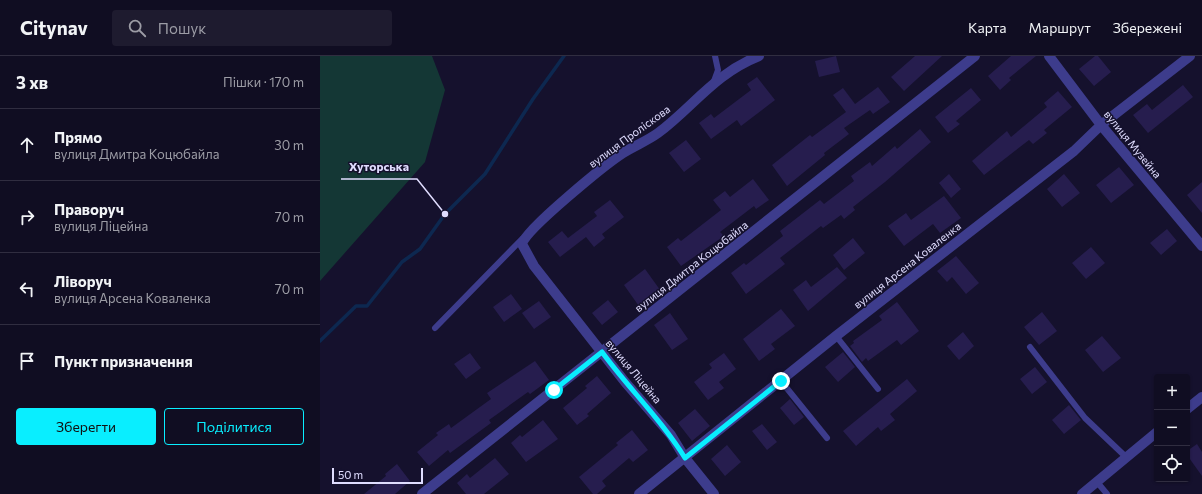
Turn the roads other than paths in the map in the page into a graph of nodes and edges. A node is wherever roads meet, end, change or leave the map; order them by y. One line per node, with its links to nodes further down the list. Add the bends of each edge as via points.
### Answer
1 (715, 56): 6 (lane, via 718,70)
2 (758, 56): 6 (street, вулиця Проліскова, via 736,66)
3 (975, 56): 13 (street, вулиця Дмитра Коцюбайла)
4 (1049, 56): 7 (street, вулиця Музейна)
5 (1190, 56): 7 (street, вулиця Арсена Коваленка)
6 (714, 81): 8 (street, вулиця Проліскова, via 658,133 622,154 542,219)
7 (1101, 125): 9 (street, вулиця Музейна); 11 (street, вулиця Арсена Коваленка, via 1074,151)
8 (523, 238): 10 (lane); 13 (street, вулиця Ліцейна, via 521,246 534,266)
9 (1202, 246)
10 (435, 328)
11 (836, 336): 14 (street, вулиця Арсена Коваленка); 15 (lane)
12 (1030, 347): 20 (lane, via 1085,418)
13 (602, 352): 21 (street, вулиця Ліцейна, via 671,435); 23 (street, вулиця Дмитра Коцюбайла)
14 (781, 381): 19 (lane); 21 (street, вулиця Арсена Коваленка)
15 (878, 389)
16 (1202, 397): 17 (street)
17 (1190, 407)
18 (1154, 434): 20 (street)
19 (827, 438)
20 (1126, 457): 22 (street)
21 (685, 458): 24 (street, вулиця Арсена Коваленка); 25 (street, вулиця Ліцейна)
22 (1097, 482): 26 (street); 27 (lane)
23 (422, 494)
24 (638, 494)
25 (714, 494)
26 (1082, 494)
27 (1107, 494)

